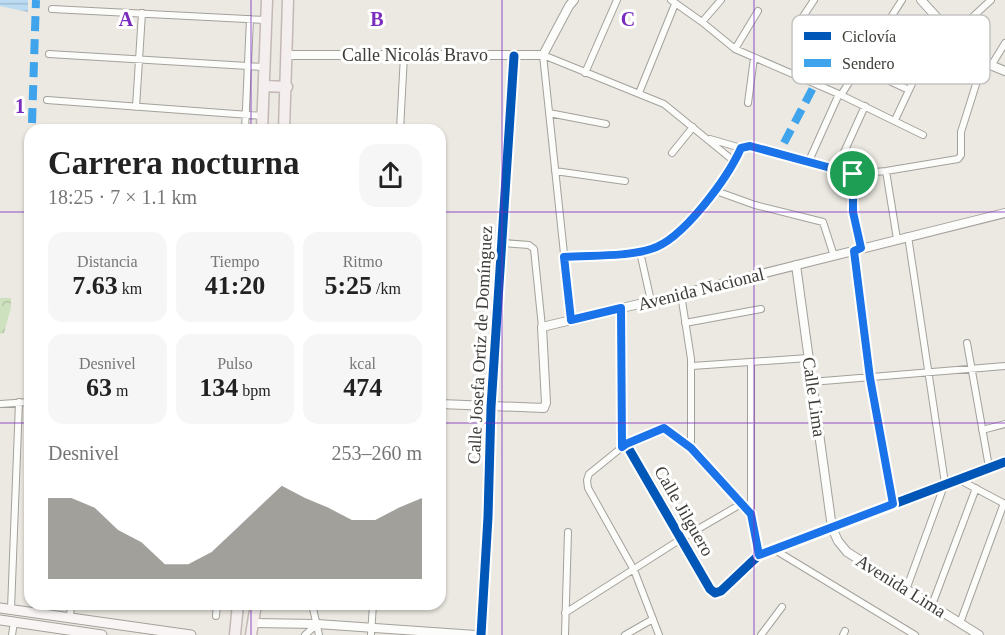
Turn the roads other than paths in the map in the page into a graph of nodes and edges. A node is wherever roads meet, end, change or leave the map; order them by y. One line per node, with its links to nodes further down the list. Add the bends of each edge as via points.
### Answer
1 (267, 0): 19 (main road)
2 (288, 0): 24 (main road)
3 (574, 0): 26 (street)
4 (617, 0): 35 (street)
5 (721, 0): 20 (street)
6 (814, 0): 14 (street)
7 (902, 0): 15 (street)
8 (921, 0): 16 (street)
9 (991, 0): 17 (street)
10 (673, 2): 20 (street); 45 (street)
11 (51, 9): 13 (street)
12 (758, 11): 22 (street)
13 (142, 14): 18 (street); 29 (street)
14 (804, 15)
15 (892, 15)
16 (935, 15)
17 (975, 15)
18 (250, 19): 19 (street); 32 (street)
19 (266, 20): 33 (main road)
20 (702, 22): 22 (street)
21 (1005, 43): 30 (street)
22 (735, 50): 28 (street)
23 (49, 54): 29 (street)
24 (287, 55): 25 (street, Calle Nicolás Bravo); 43 (main road)
25 (404, 55): 27 (street, Calle Nicolás Bravo); 58 (street)
26 (543, 55): 27 (street, Calle Nicolás Bravo); 35 (street); 51 (street)
27 (514, 56): 76 (street, Calle Josefa Ortiz de Domínguez)
28 (754, 58): 36 (street); 48 (street)
29 (139, 60): 32 (street); 50 (street)
30 (990, 60)
31 (990, 65): 34 (street)
32 (248, 67): 33 (street); 52 (street)
33 (264, 67): 42 (main road)
34 (1005, 70)
35 (585, 73): 45 (street)
36 (792, 74)
37 (816, 84): 46 (street)
38 (847, 84): 46 (street)
39 (895, 84): 44 (street)
40 (912, 84): 44 (street)
41 (979, 84): 69 (street, via 961,132 960,157)
42 (264, 86): 43 (main road); 53 (main road)
43 (287, 87): 57 (main road)
44 (909, 90): 54 (street)
45 (639, 93): 60 (street, via 664,104)
46 (840, 94): 49 (street); 66 (street)
47 (47, 100): 50 (street)
48 (748, 103)
49 (865, 106): 54 (street); 67 (street)
50 (136, 107): 52 (street)
51 (549, 113): 59 (street); 68 (street)
52 (246, 115): 53 (street); 55 (street)
53 (263, 116): 56 (main road)
54 (895, 120): 61 (street)
55 (245, 124)
56 (262, 124)
57 (284, 124)
58 (400, 124)
59 (606, 124)
60 (693, 127): 62 (street); 64 (street)
61 (923, 135)
62 (707, 138): 63 (street); 65 (street)
63 (741, 148): 65 (street); 66 (street, via 755,146)
64 (672, 153)
65 (735, 162): 72 (street)
66 (808, 163): 67 (street)
67 (836, 170): 70 (street)
68 (555, 171): 71 (street); 80 (street)
69 (886, 171): 70 (street); 75 (street)
70 (853, 174): 77 (street)
71 (625, 181)
72 (716, 191): 78 (street, via 669,240); 79 (street, via 823,222)
73 (1005, 213): 74 (street, Avenida Nacional)
74 (909, 236): 75 (street, Avenida Nacional); 95 (street)
75 (897, 239): 77 (street, Avenida Nacional)
76 (502, 243): 88 (street, via 529,245 534,249); 102 (street, Calle Josefa Ortiz de Domínguez)
77 (857, 250): 79 (street, Avenida Nacional); 96 (street)
78 (640, 252): 80 (street); 83 (street)
79 (834, 256): 81 (street, Avenida Nacional)
80 (564, 257): 86 (street)
81 (796, 266): 82 (street, Avenida Nacional); 90 (street, Calle Lima)
82 (681, 294): 83 (street, Avenida Nacional); 87 (street)
83 (651, 301): 84 (street, Avenida Nacional)
84 (621, 308): 86 (street, Avenida Nacional); 105 (street, Calle Jilguero)
85 (761, 309): 87 (street)
86 (571, 320): 88 (street, Avenida Nacional)
87 (685, 323): 92 (street)
88 (542, 327): 102 (street, via 544,408)
89 (967, 343): 94 (street)
90 (808, 358): 91 (street); 97 (street, Calle Lima)
91 (751, 362): 92 (street); 115 (street)
92 (692, 366): 106 (street)
93 (1005, 366): 94 (street)
94 (971, 369): 95 (street); 104 (street)
95 (930, 372): 96 (street); 110 (street)
96 (870, 378): 97 (street); 113 (street)
97 (811, 382): 116 (street, Calle Lima)
98 (19, 402): 99 (street); 100 (street); 126 (street)
99 (24, 402)
100 (0, 404)
101 (446, 404): 102 (street)
102 (491, 407): 151 (street, Calle Josefa Ortiz de Domínguez)
103 (1005, 424): 104 (street)
104 (982, 430): 108 (street)
105 (624, 446): 106 (street, via 664,428); 118 (street, Calle Jilguero); 121 (street, via 589,474 587,480)
106 (691, 448): 112 (street)
107 (1005, 462): 108 (street)
108 (989, 467): 109 (street)
109 (957, 479): 110 (street); 111 (street)
110 (945, 483): 113 (street); 122 (street)
111 (976, 488): 114 (street); 123 (street)
112 (741, 504): 115 (street); 118 (street)
113 (893, 504): 116 (street)
114 (1004, 504): 140 (street)
115 (751, 514): 120 (street)
116 (832, 528): 119 (street); 122 (street, Avenida Lima, via 846,552)
117 (568, 532): 133 (street)
118 (681, 539): 120 (street, Calle Jilguero, via 715,593); 121 (street)
119 (775, 550): 120 (street); 156 (street)
120 (759, 555)
121 (634, 570): 133 (street); 136 (street)
122 (906, 590): 123 (street, Avenida Lima)
123 (932, 605): 140 (street, Avenida Lima)
124 (782, 607): 155 (street)
125 (0, 608): 126 (main road)
126 (12, 609): 135 (main road)
127 (71, 610): 135 (street)
128 (216, 610): 134 (street)
129 (237, 610): 146 (main road)
130 (255, 610): 139 (main road)
131 (314, 610): 141 (street)
132 (373, 610): 142 (street)
133 (565, 613): 152 (street)
134 (216, 616)
135 (70, 617): 145 (main road)
136 (653, 619): 153 (street); 154 (street)
137 (0, 620): 138 (main road)
138 (14, 622): 143 (street); 144 (main road)
139 (254, 623): 141 (street); 147 (main road)
140 (960, 623): 157 (street, Avenida Lima)
141 (317, 624): 142 (street); 148 (street); 149 (street)
142 (371, 632): 150 (street)
143 (12, 635)
144 (102, 635)
145 (191, 635)
146 (235, 635)
147 (251, 635)
148 (305, 635)
149 (319, 635)
150 (476, 635)
151 (481, 635)
152 (565, 635)
153 (625, 635)
154 (659, 635)
155 (762, 635)
156 (915, 635)
157 (979, 635)

